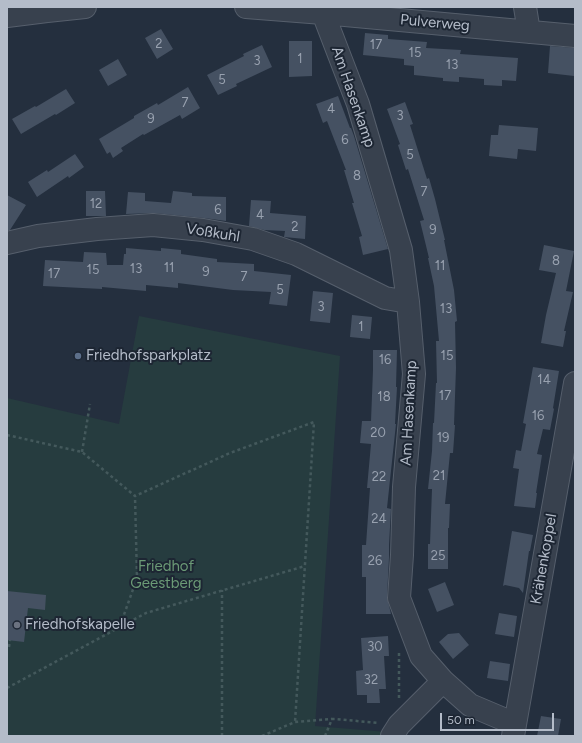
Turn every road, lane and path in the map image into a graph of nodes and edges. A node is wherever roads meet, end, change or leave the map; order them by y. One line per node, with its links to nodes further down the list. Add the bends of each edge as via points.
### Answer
1 (85, 7): 5 (street)
2 (246, 7): 4 (street, Pulverweg)
3 (525, 7): 6 (street)
4 (323, 13): 6 (street, Pulverweg); 9 (street, Am Hasenkamp, via 358,104 402,250)
5 (7, 16)
6 (529, 32): 7 (street, Pulverweg)
7 (575, 36)
8 (7, 243): 9 (street, Voßkuhl, via 38,236 97,229 153,226 203,230 253,240 296,254 385,298)
9 (408, 302): 21 (street, Am Hasenkamp, via 414,374 404,487 399,598 421,656)
10 (575, 383): 26 (street, Krähenkoppel)
11 (90, 404): 13 (path)
12 (7, 435): 13 (path)
13 (82, 452): 14 (path)
14 (135, 496): 15 (path, via 230,453 314,422); 17 (path, via 137,578)
15 (305, 566): 16 (path); 24 (path)
16 (222, 590): 17 (path, via 146,612); 27 (path)
17 (120, 627): 22 (path)
18 (10, 640): 19 (path)
19 (9, 646)
20 (399, 646): 25 (path)
21 (443, 681): 25 (street); 26 (street, Am Hasenkamp, via 470,705)
22 (7, 688)
23 (332, 719): 24 (path); 25 (path); 29 (path)
24 (295, 722): 28 (path)
25 (396, 730)
26 (514, 730)
27 (222, 736)
28 (262, 736)
29 (325, 736)

